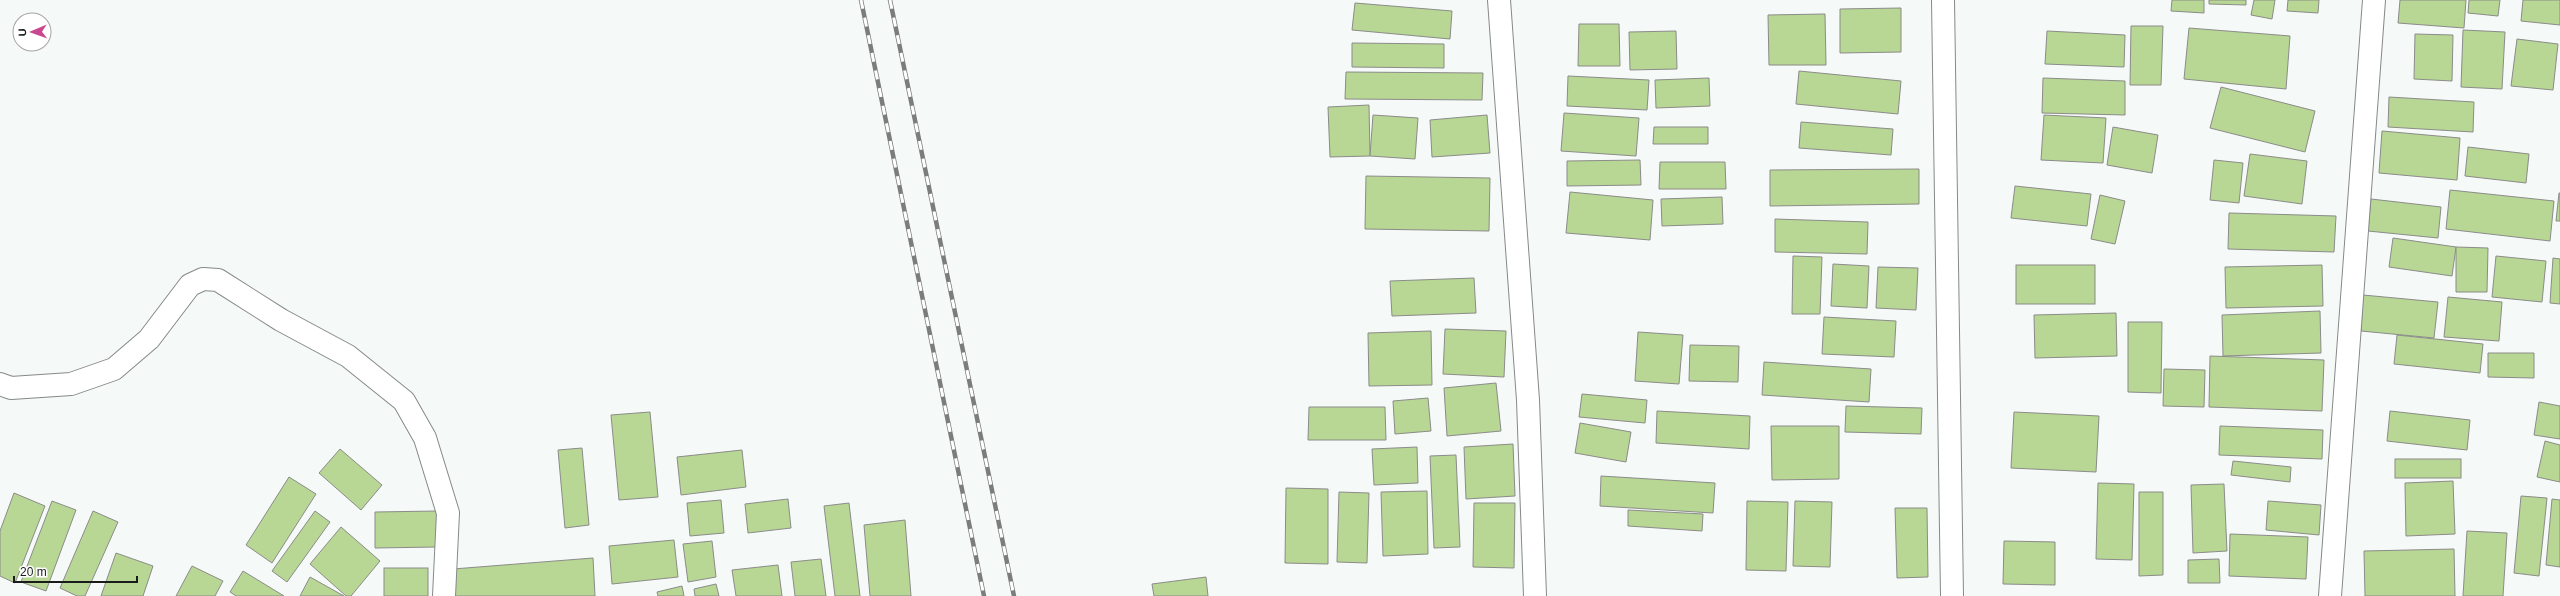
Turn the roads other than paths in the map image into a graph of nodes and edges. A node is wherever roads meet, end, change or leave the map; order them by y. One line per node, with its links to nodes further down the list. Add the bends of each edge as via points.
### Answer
1 (1499, 0): 6 (street, via 1528,400)
2 (1943, 0): 7 (street)
3 (2374, 0): 8 (street)
4 (0, 384): 5 (street, via 11,388 71,384 114,369 149,339 190,284 203,279 218,280 281,320 348,356 404,401 425,438 448,513)
5 (444, 596)
6 (1536, 596)
7 (1952, 596)
8 (2330, 596)

